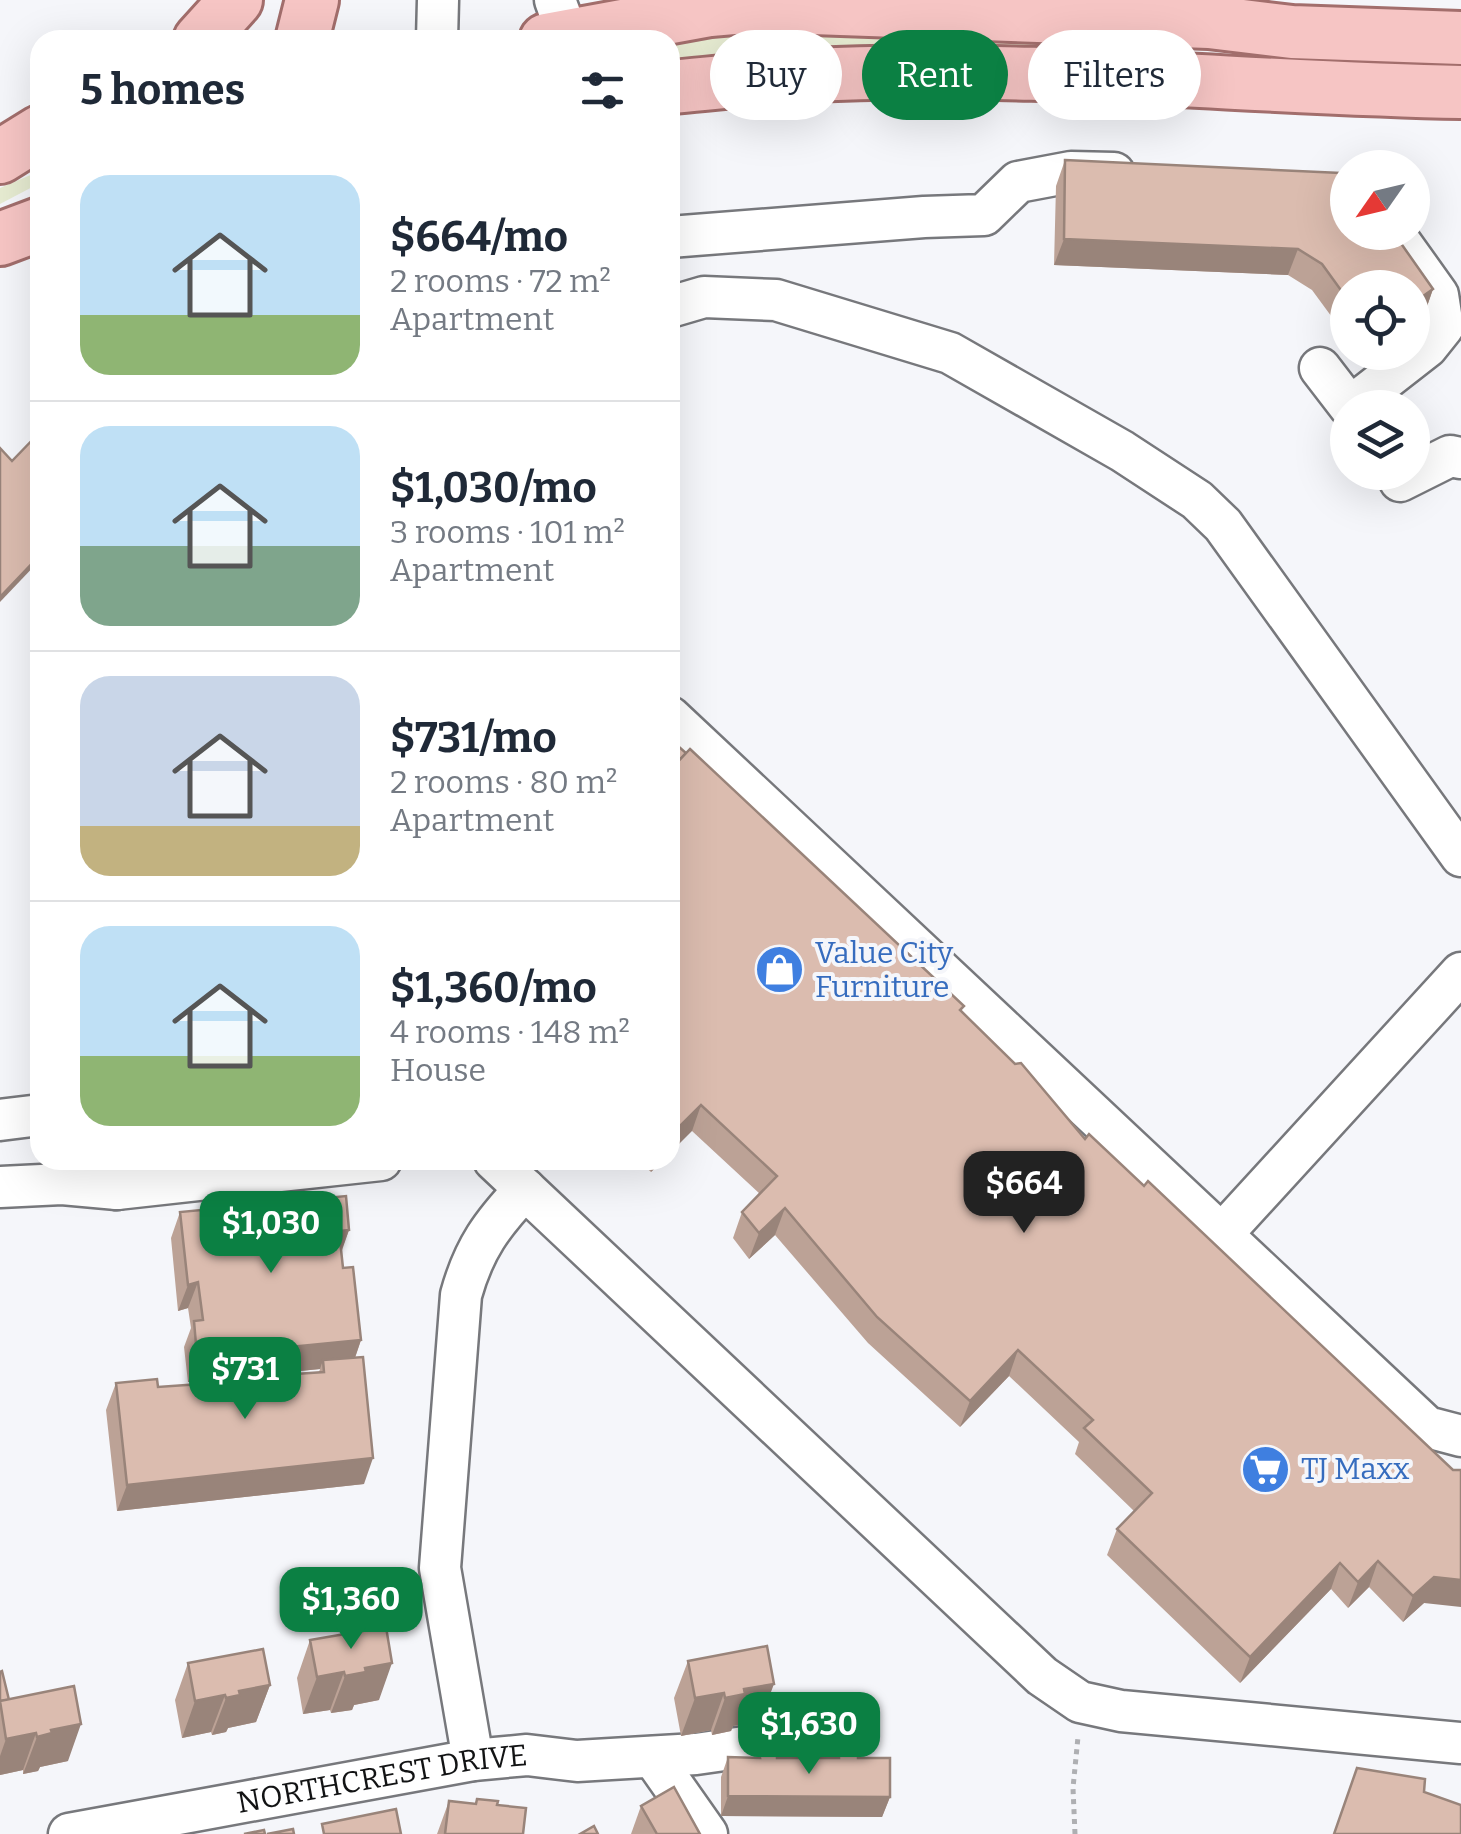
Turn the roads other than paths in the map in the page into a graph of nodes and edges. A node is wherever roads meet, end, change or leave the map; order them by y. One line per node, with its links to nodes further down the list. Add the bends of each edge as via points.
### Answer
1 (236, 0): 8 (main road)
2 (277, 0): 9 (main road)
3 (312, 0): 10 (main road)
4 (438, 0): 11 (street)
5 (798, 4): 6 (main road, via 1209,22); 7 (main road)
6 (1293, 16): 12 (main road); 14 (street)
7 (556, 25)
8 (209, 30)
9 (270, 30)
10 (304, 30)
11 (437, 30)
12 (1461, 38)
13 (680, 87): 14 (main road, via 856,74)
14 (1291, 87): 15 (main road)
15 (1461, 92)
16 (30, 138): 17 (main road)
17 (0, 156)
18 (30, 158): 19 (main road)
19 (0, 167)
20 (1147, 173): 22 (street, via 1071,172 1018,182 984,216)
21 (30, 228): 23 (main road)
22 (680, 235)
23 (0, 239)
24 (1406, 250): 26 (street, via 1438,295 1443,327 1350,407)
25 (680, 304): 30 (street, via 704,297 776,300 950,353 1197,500 1224,525)
26 (1320, 368)
27 (1461, 458): 28 (street)
28 (1430, 466)
29 (680, 726): 39 (street)
30 (1461, 856)
31 (1461, 973): 39 (street)
32 (30, 1117): 33 (street)
33 (0, 1120)
34 (191, 1170): 36 (street)
35 (505, 1170): 38 (street)
36 (115, 1174): 37 (street)
37 (0, 1188)
38 (526, 1189): 42 (street, via 1042,1676 1080,1702); 44 (street, via 483,1238 461,1295 440,1568)
39 (1222, 1234): 40 (street, via 1427,1427)
40 (1461, 1436)
41 (822, 1736): 43 (street, NORTHCREST DRIVE)
42 (1461, 1743)
43 (653, 1756): 44 (street, NORTHCREST DRIVE); 46 (street)
44 (473, 1760): 45 (street, NORTHCREST DRIVE)
45 (69, 1834)
46 (707, 1834)

